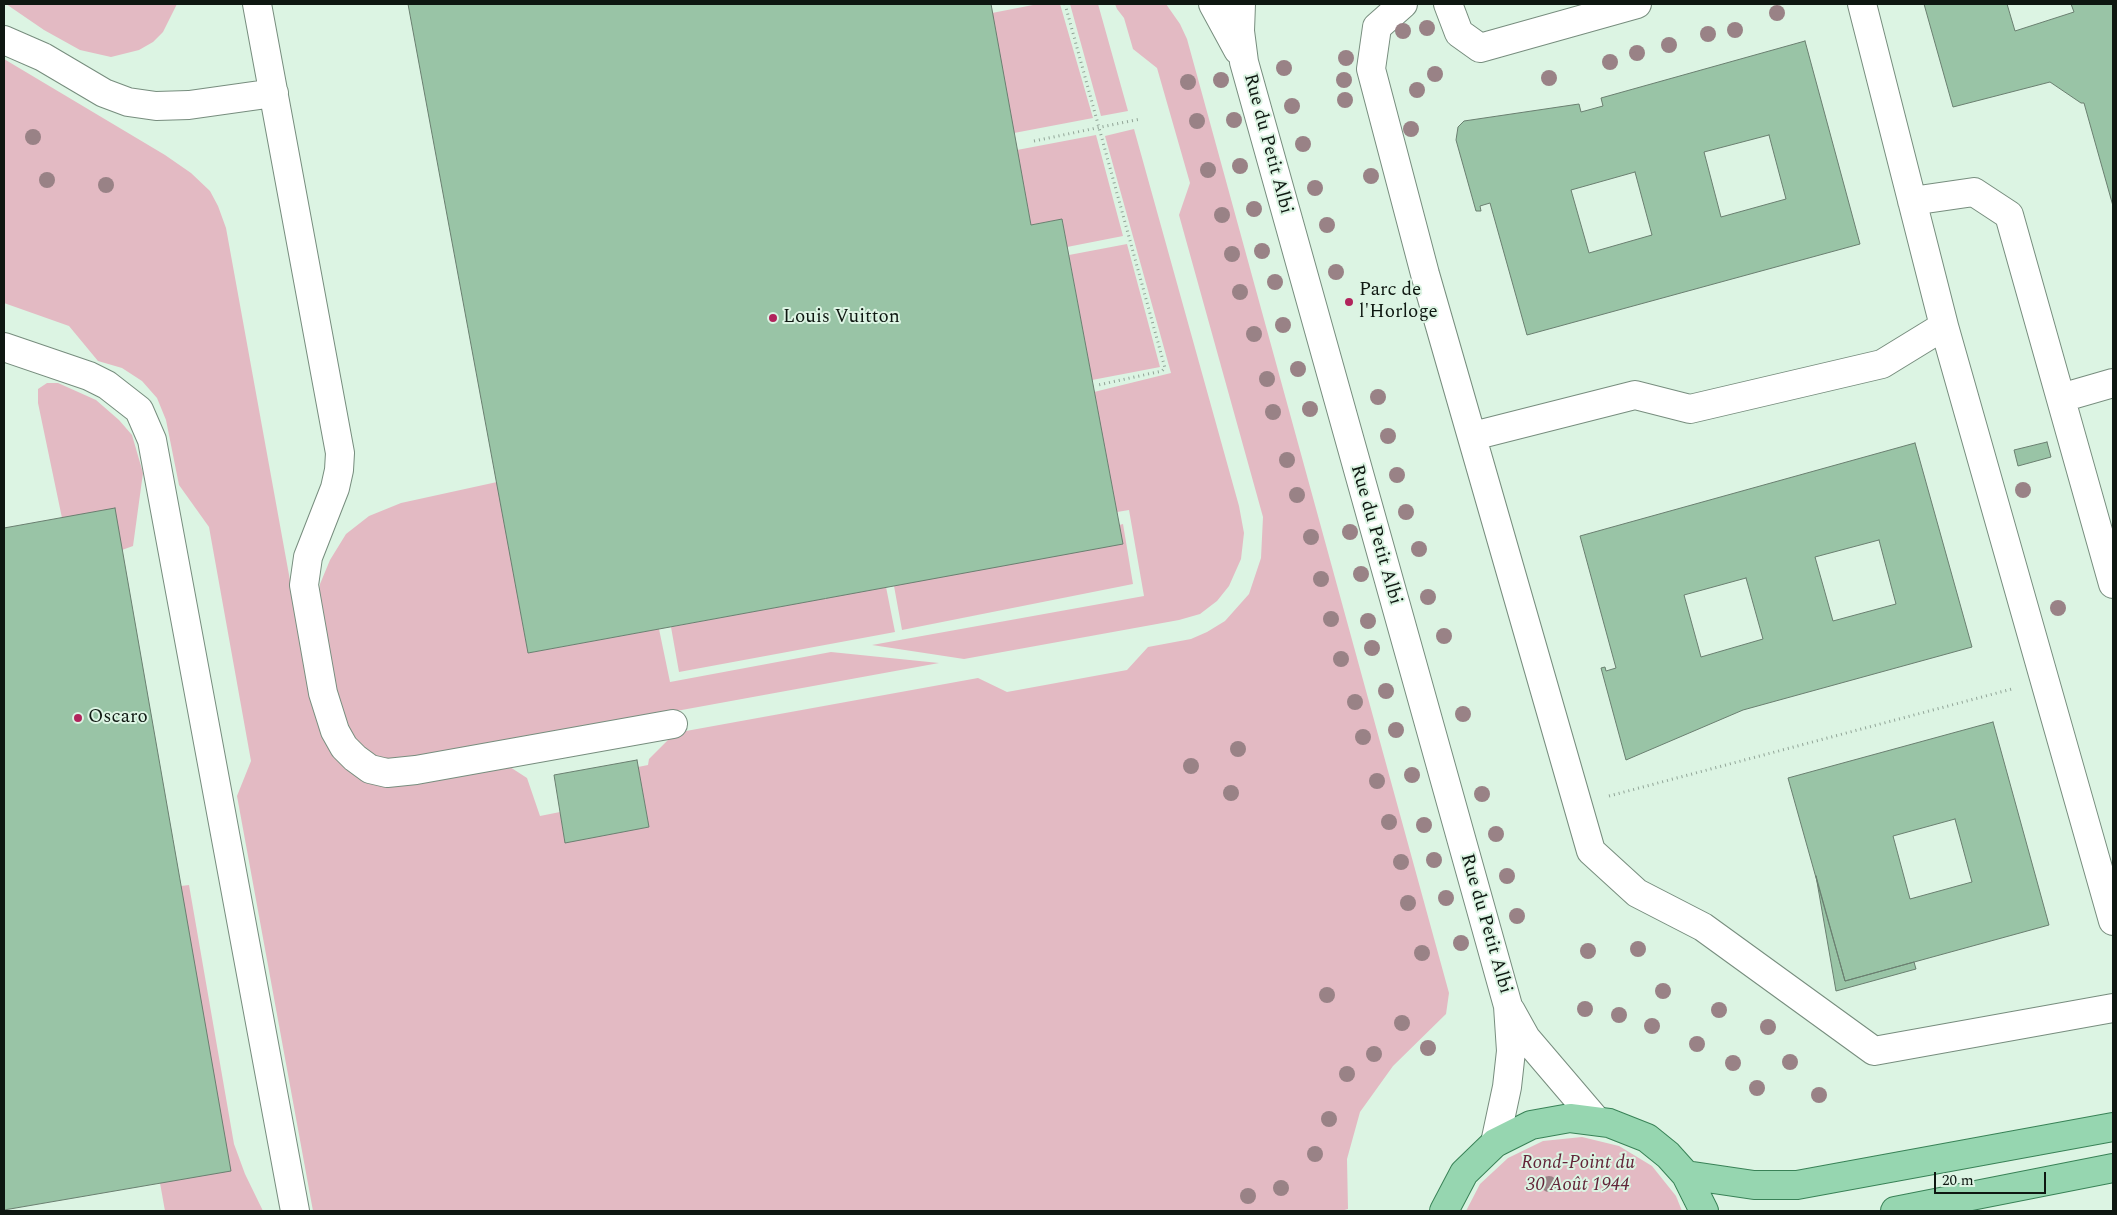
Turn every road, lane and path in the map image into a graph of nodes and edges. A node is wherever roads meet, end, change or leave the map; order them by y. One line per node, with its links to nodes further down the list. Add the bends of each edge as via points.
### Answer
1 (257, 4): 13 (street)
2 (1065, 4): 15 (path)
3 (1213, 4): 12 (street, Rue du Petit Albi)
4 (1241, 4): 12 (street, Rue du Petit Albi)
5 (1403, 4): 23 (street, via 1377,27 1370,69)
6 (1448, 4): 7 (street, via 1459,33 1480,48)
7 (1637, 4)
8 (1862, 4): 17 (street)
9 (4, 20): 11 (street)
10 (4, 40): 11 (street)
11 (43, 57): 13 (street, via 104,93 128,102 156,106 189,105)
12 (1244, 62): 29 (street, Rue du Petit Albi)
13 (274, 93): 26 (street, via 340,453 339,470 308,557 304,585 322,693 328,716 344,747 370,769 387,773)
14 (1140, 119): 15 (path)
15 (1099, 128): 16 (path); 21 (path, via 1165,368 1162,372)
16 (1034, 141)
17 (1912, 202): 18 (street); 22 (street, via 1974,192 2008,215)
18 (1944, 326): 23 (street, via 1882,364 1690,409 1635,395); 25 (street)
19 (4, 347): 36 (street, via 107,385 139,410 150,434)
20 (2113, 384): 22 (street)
21 (1098, 385)
22 (2060, 398): 24 (street)
23 (1473, 436): 27 (street)
24 (2113, 584)
25 (2044, 680): 27 (path); 28 (street)
26 (673, 724)
27 (1577, 804): 30 (street, via 1591,851 1637,893 1703,927 1874,1051)
28 (2113, 921)
29 (1508, 1006): 31 (street, Rue du Petit Albi, via 1526,1038); 33 (street, Rue du Petit Albi, via 1511,1051)
30 (2113, 1008)
31 (1596, 1120): 33 (main road, via 1544,1121); 35 (main road, via 1647,1138)
32 (2113, 1127): 35 (main road, via 1797,1185 1754,1185)
33 (1495, 1143): 37 (main road, via 1464,1173)
34 (2113, 1168): 39 (main road)
35 (1686, 1175): 38 (main road)
36 (295, 1211)
37 (1444, 1211)
38 (1704, 1211)
39 (1895, 1211)

